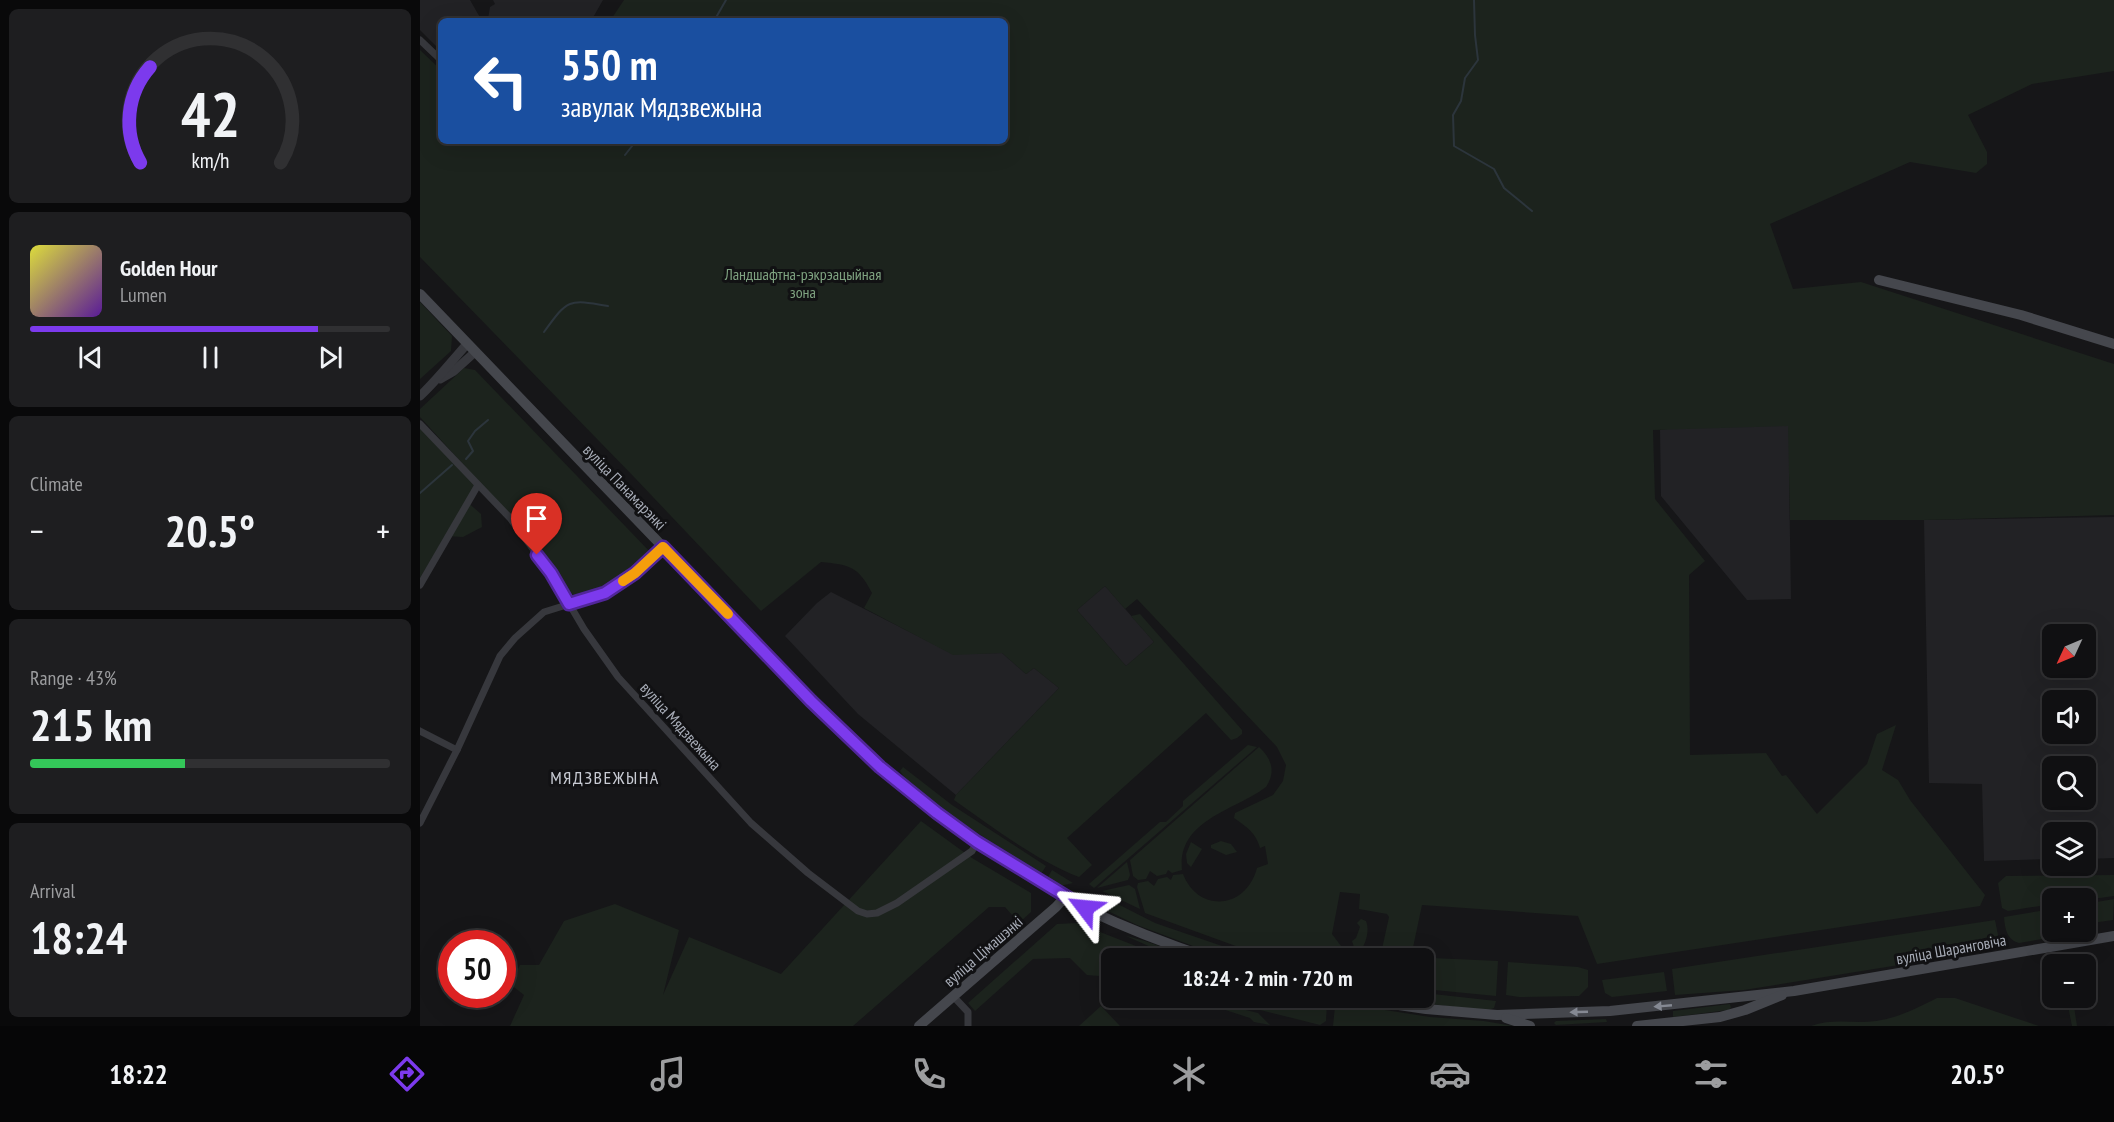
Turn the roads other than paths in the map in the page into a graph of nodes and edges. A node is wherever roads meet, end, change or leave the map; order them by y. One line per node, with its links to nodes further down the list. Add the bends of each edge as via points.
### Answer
1 (420, 40): 2 (street)
2 (438, 57)
3 (1879, 280): 5 (main road, via 2020,315)
4 (420, 294): 6 (main road, вуліца Панамарэнкі)
5 (2114, 344)
6 (471, 348): 7 (street, via 454,371); 10 (main road, вуліца Панамарэнкі)
7 (420, 396)
8 (420, 424): 9 (street, вуліца Мядзвежына)
9 (478, 485): 11 (street); 12 (street, вуліца Мядзвежына, via 510,518)
10 (663, 547): 12 (street, via 605,593); 16 (main road, вуліца Панамарэнкі, via 848,738)
11 (420, 585)
12 (569, 604): 14 (street, via 544,612 500,656); 16 (street, вуліца Мядзвежына, via 618,677 751,823 858,911 877,913 897,903 972,851)
13 (420, 731): 14 (street)
14 (457, 750): 15 (street)
15 (420, 823)
16 (977, 842): 17 (main road, вуліца Панамарэнкі)
17 (1065, 897): 19 (main road); 21 (main road, вуліца Цімашэнкі)
18 (2114, 936): 20 (main road, вуліца Шаранговіча)
19 (1183, 948)
20 (1794, 991): 23 (main road, вуліца Шаранговіча, one-way to 23); 28 (main road, вуліца Шаранговіча, via 1720,1017)
21 (953, 996): 25 (main road, вуліца Цімашэнкі); 26 (street, via 968,1012)
22 (1419, 1008): 24 (main road, вуліца Шаранговіча)
23 (1637, 1008): 24 (main road, вуліца Шаранговіча, one-way to 24); 28 (main road)
24 (1497, 1015): 27 (main road, вуліца Шаранговіча)
25 (919, 1026)
26 (968, 1026)
27 (1530, 1026)
28 (1638, 1026)

